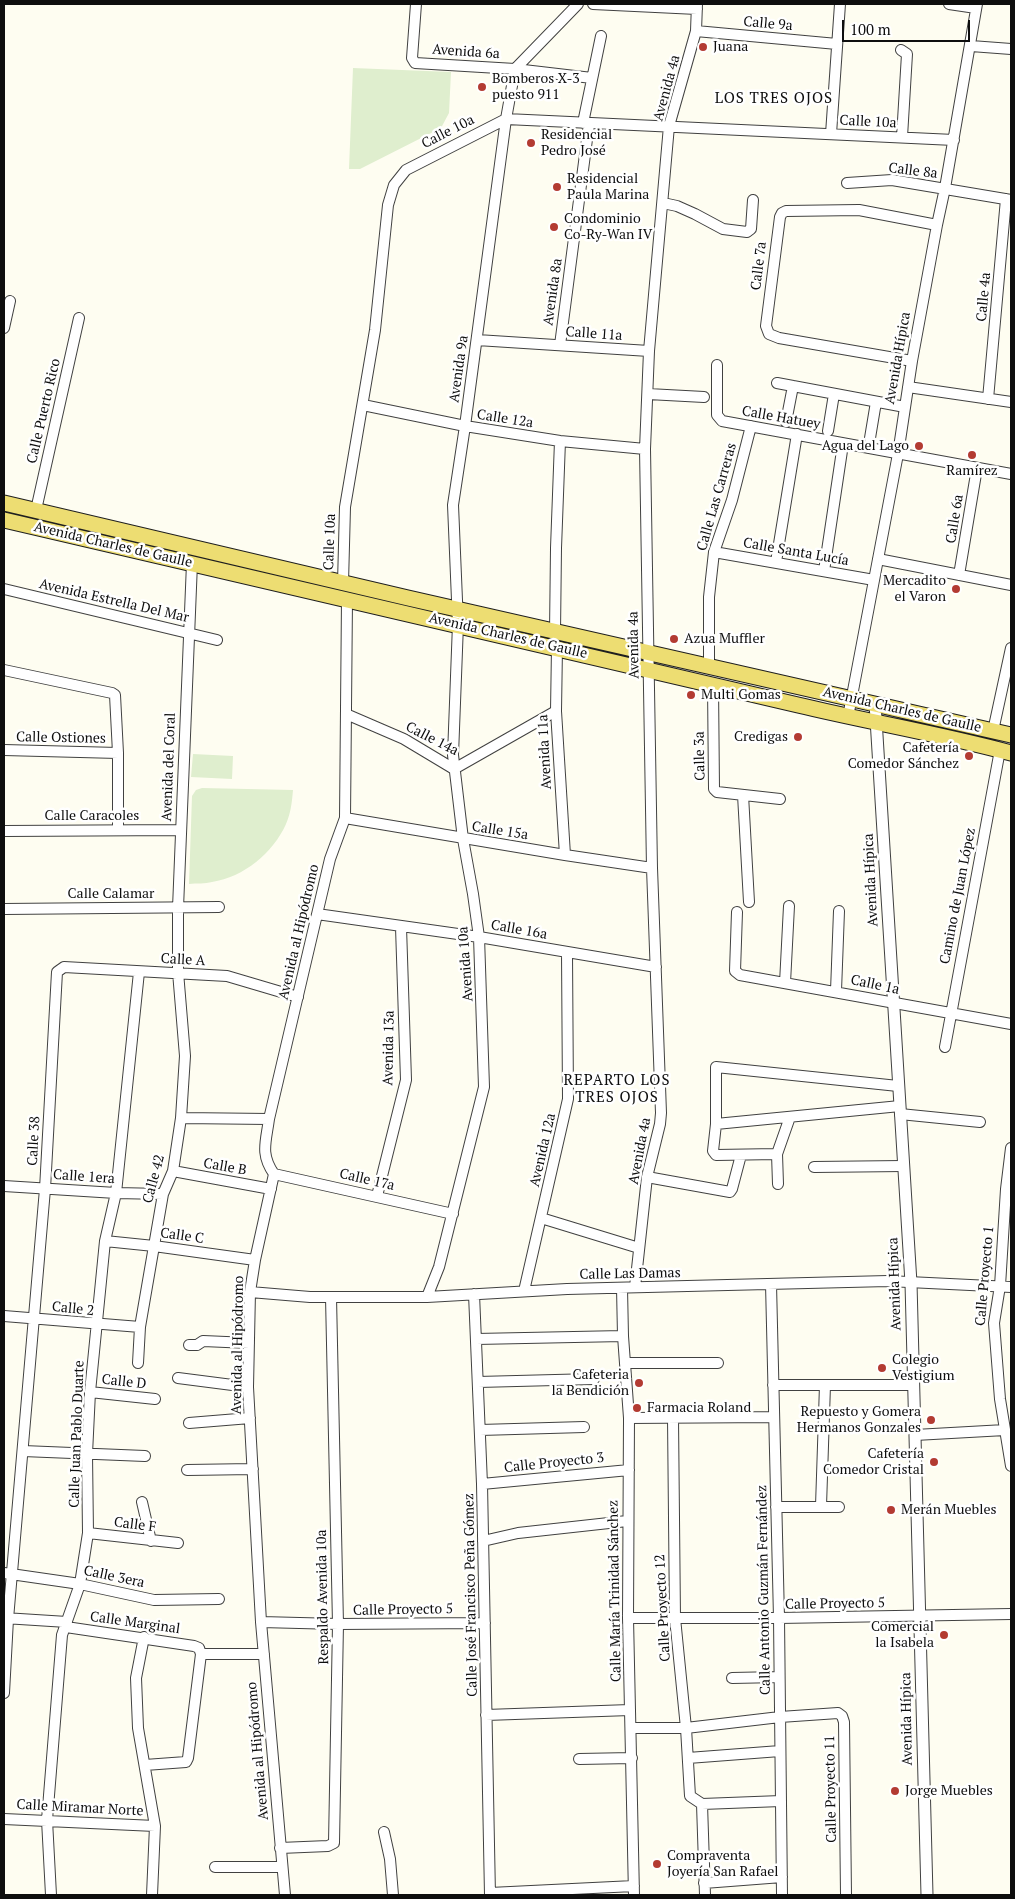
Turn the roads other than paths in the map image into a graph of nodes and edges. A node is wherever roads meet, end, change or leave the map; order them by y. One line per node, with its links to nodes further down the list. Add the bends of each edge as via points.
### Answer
1 (416, 4): 14 (street, Avenida 6a, via 413,61)
2 (578, 4): 14 (street)
3 (593, 4): 6 (street)
4 (840, 4): 10 (street)
5 (949, 4): 7 (street)
6 (697, 6): 8 (street, Avenida 4a)
7 (977, 6): 11 (street, Avenida Hípica)
8 (696, 31): 10 (street, Calle 9a); 18 (street, Avenida 4a)
9 (601, 36): 15 (street, Avenida 8a)
10 (837, 44): 19 (street)
11 (971, 46): 12 (street); 21 (street, Avenida Hípica)
12 (1011, 49)
13 (901, 50): 20 (street, via 907,54)
14 (516, 69): 15 (street); 16 (street, Avenida 9a)
15 (592, 78): 17 (street, Avenida 8a)
16 (506, 119): 17 (street, Calle 10a); 31 (street, Avenida 9a); 45 (street, Calle 10a, via 414,165 394,185 388,205 375,330)
17 (586, 123): 18 (street, Calle 10a); 32 (street, Avenida 8a)
18 (670, 126): 19 (street, Calle 10a); 26 (street, Avenida 4a)
19 (831, 134): 20 (street, Calle 10a)
20 (902, 137): 21 (street, Calle 10a)
21 (954, 140): 23 (street, Avenida Hípica)
22 (847, 183): 23 (street, Calle 8a, via 892,180)
23 (945, 188): 24 (street); 27 (street, Avenida Hípica)
24 (1009, 199): 42 (street, Calle 4a)
25 (753, 200): 26 (street, via 751,228 747,232 723,229 677,206)
26 (663, 203): 33 (street, Avenida 4a)
27 (937, 225): 34 (street, Avenida Hípica); 34 (street, Calle 7a, via 859,210 786,211 780,217 766,326 769,334)
28 (10, 301): 30 (street)
29 (79, 318): 60 (street, Calle Puerto Rico)
30 (4, 328)
31 (477, 340): 32 (street, Calle 11a); 48 (street, Avenida 9a)
32 (560, 345): 33 (street, Calle 11a)
33 (649, 351): 39 (street, Avenida 4a)
34 (912, 361): 38 (street, Avenida Hípica)
35 (717, 365): 49 (street, Calle Hatuey, via 718,418)
36 (776, 383): 37 (street)
37 (793, 386): 40 (street); 47 (street)
38 (908, 387): 42 (street); 46 (street, Avenida Hípica)
39 (648, 394): 41 (street); 55 (street, Avenida 4a)
40 (834, 394): 43 (street); 50 (street)
41 (704, 398)
42 (988, 398): 44 (street)
43 (876, 402): 46 (street); 52 (street)
44 (1011, 402)
45 (363, 405): 48 (street, Calle 12a); 69 (street, Calle 10a, via 344,516)
46 (905, 407): 56 (street, Avenida Hípica)
47 (786, 422)
48 (465, 426): 53 (street, Calle 12a); 73 (street, Avenida 9a, via 453,505)
49 (750, 426): 51 (street, Calle Hatuey); 62 (street, Calle Las Carreras, via 732,500)
50 (828, 431)
51 (797, 434): 54 (street, Calle Hatuey); 64 (street)
52 (870, 438)
53 (560, 441): 55 (street, Calle 12a); 74 (street)
54 (843, 444): 56 (street, Calle Hatuey); 66 (street)
55 (645, 449): 79 (street, Avenida 4a)
56 (898, 454): 57 (street, Calle Hatuey); 63 (street, Avenida Hípica)
57 (977, 468): 58 (street, Calle Hatuey); 67 (street, Calle 6a)
58 (1011, 474)
59 (4, 503): 60 (main road, Avenida Charles de Gaulle)
60 (36, 510): 69 (main road, Avenida Charles de Gaulle)
61 (4, 520): 65 (main road, Avenida Charles de Gaulle)
62 (714, 552): 64 (street, Calle Santa Lucía); 80 (street, Calle Las Carreras, via 709,597)
63 (878, 559): 67 (street); 68 (street, Avenida Hípica)
64 (776, 562): 66 (street, Calle Santa Lucía)
65 (192, 563): 72 (main road, Avenida Charles de Gaulle); 75 (street, Avenida del Coral)
66 (824, 571): 68 (street, Calle Santa Lucía)
67 (960, 575): 70 (street)
68 (874, 580): 85 (street, Avenida Hípica)
69 (343, 583): 73 (main road, Avenida Charles de Gaulle)
70 (1011, 585)
71 (4, 589): 75 (street, Avenida Estrella Del Mar)
72 (347, 599): 73 (main road, Avenida Charles de Gaulle); 88 (street, Avenida al Hipódromo)
73 (458, 616): 74 (main road, Avenida Charles de Gaulle); 77 (main road, Avenida Charles de Gaulle); 96 (street, Avenida 10a)
74 (555, 632): 79 (main road, Avenida Charles de Gaulle)
75 (188, 633): 76 (street, Avenida Estrella Del Mar); 101 (street, Avenida del Coral)
76 (218, 640)
77 (557, 647): 82 (main road, Avenida Charles de Gaulle); 87 (street, Avenida 11a)
78 (1011, 648): 83 (street)
79 (648, 653): 80 (main road, Avenida Charles de Gaulle); 82 (street, Avenida 4a)
80 (709, 666): 85 (main road, Avenida Charles de Gaulle)
81 (4, 670): 95 (street, via 112,692 116,699)
82 (648, 670): 84 (main road, Avenida Charles de Gaulle); 105 (street, Avenida 4a)
83 (1008, 671): 91 (street)
84 (713, 685): 89 (main road, Avenida Charles de Gaulle); 97 (street, Calle 3a, via 714,789)
85 (851, 698): 86 (main road, Avenida Charles de Gaulle); 89 (street, Avenida Hípica)
86 (875, 703): 90 (street, Avenida Hípica); 91 (main road, Avenida Charles de Gaulle)
87 (556, 711): 96 (street, Calle 14a); 104 (street, Avenida 11a)
88 (346, 714): 96 (street, Calle 14a, via 404,739); 99 (street, Avenida al Hipódromo)
89 (848, 717): 90 (main road, Avenida Charles de Gaulle)
90 (876, 722): 94 (main road, Avenida Charles de Gaulle); 124 (street, Avenida Hípica)
91 (993, 731): 92 (main road, Avenida Charles de Gaulle)
92 (1011, 735)
93 (4, 750): 95 (street, Calle Ostiones)
94 (1005, 751): 125 (street, Camino de Juan López)
95 (118, 752): 100 (street)
96 (454, 769): 103 (street, Avenida 10a)
97 (743, 795): 98 (street, Calle 3a); 106 (street)
98 (780, 799)
99 (345, 818): 103 (street, Calle 15a); 113 (street, Avenida al Hipódromo, via 330,859)
100 (118, 830): 101 (street, Calle Caracoles); 102 (street, Calle Caracoles)
101 (181, 830): 109 (street, Avenida del Coral)
102 (4, 831)
103 (463, 839): 104 (street, Calle 15a); 115 (street, Avenida 10a)
104 (565, 856): 105 (street, Calle 15a)
105 (652, 868): 118 (street, Avenida 4a)
106 (749, 902)
107 (789, 906): 121 (street)
108 (219, 907): 109 (street, Calle Calamar)
109 (178, 908): 110 (street, Calle Calamar); 120 (street, Avenida del Coral)
110 (4, 909)
111 (839, 911): 122 (street)
112 (737, 912): 121 (street, Calle 1a, via 735,971 740,975)
113 (317, 914): 114 (street, Calle 16a); 123 (street, Avenida al Hipódromo)
114 (401, 927): 115 (street, Calle 16a); 150 (street, Avenida 13a, via 406,1080)
115 (479, 937): 116 (street, Calle 16a); 151 (street, Avenida 10a, via 484,1086)
116 (568, 953): 118 (street, Calle 16a); 152 (street, Avenida 12a, via 568,1099)
117 (64, 967): 119 (street, Calle A); 145 (street, Calle 38, via 58,972)
118 (656, 968): 142 (street, Avenida 4a, via 662,1113)
119 (139, 972): 120 (street, Calle A); 148 (street, Calle Juan Pablo Duarte)
120 (178, 972): 123 (street, Calle A, via 227,976); 131 (street, Calle 42, via 185,1056)
121 (785, 983): 122 (street, Calle 1a)
122 (836, 991): 124 (street, Calle 1a)
123 (298, 997): 132 (street, Avenida al Hipódromo)
124 (893, 1003): 125 (street, Calle 1a); 128 (street, Avenida Hípica)
125 (950, 1014): 126 (street, Calle 1a); 127 (street, Camino de Juan López)
126 (1011, 1024)
127 (944, 1048)
128 (898, 1086): 129 (street, Avenida Hípica); 134 (street, via 716,1068)
129 (900, 1110): 130 (street); 133 (street); 138 (street, Avenida Hípica)
130 (790, 1117): 134 (street); 136 (street)
131 (181, 1118): 132 (street); 140 (street, Calle 42)
132 (268, 1119): 141 (street, Avenida al Hipódromo, via 265,1153)
133 (980, 1122)
134 (716, 1124): 137 (street, via 712,1151 716,1155)
135 (1011, 1148): 147 (street, Calle Proyecto 1)
136 (777, 1154): 137 (street); 143 (street)
137 (741, 1155): 142 (street, via 730,1192)
138 (903, 1166): 139 (street); 157 (street, Avenida Hípica)
139 (814, 1167)
140 (173, 1171): 146 (street, Calle B); 149 (street, Calle 42)
141 (274, 1174): 146 (street, Avenida al Hipódromo); 150 (street, Calle 17a)
142 (647, 1177): 155 (street, Avenida 4a)
143 (778, 1184)
144 (4, 1186): 145 (street, Calle 1era)
145 (45, 1188): 148 (street, Calle 1era); 169 (street, Calle 38)
146 (271, 1189): 156 (street, Avenida al Hipódromo)
147 (1008, 1190): 159 (street, Calle Proyecto 1)
148 (116, 1193): 149 (street, Calle 1era); 153 (street, Calle Juan Pablo Duarte)
149 (163, 1194): 154 (street, Calle 42)
150 (377, 1196): 151 (street, Calle 17a)
151 (453, 1214): 167 (street, Avenida 10a)
152 (541, 1218): 155 (street); 163 (street, Avenida 12a)
153 (105, 1241): 154 (street, Calle C); 170 (street, Calle Juan Pablo Duarte)
154 (154, 1246): 156 (street, Calle C); 171 (street, Calle 42)
155 (639, 1248): 160 (street, Avenida 4a)
156 (255, 1260): 164 (street, Avenida al Hipódromo)
157 (911, 1283): 158 (street, Calle Las Damas); 159 (street, Calle Las Damas); 184 (street, Avenida Hípica)
158 (771, 1284): 160 (street, Calle Las Damas); 182 (street, Calle Antonio Guzmán Fernández)
159 (1000, 1286): 161 (street, Calle Las Damas); 195 (street, Calle Proyecto 1, via 994,1323)
160 (635, 1287): 162 (street, Calle Las Damas)
161 (1011, 1287)
162 (622, 1288): 163 (street, Calle Las Damas); 172 (street, Calle María Trinidad Sánchez)
163 (524, 1291): 165 (street, Calle Las Damas)
164 (250, 1292): 166 (street, Calle Las Damas); 174 (street, Avenida al Hipódromo)
165 (474, 1294): 167 (street, Calle Las Damas); 173 (street, Calle José Francisco Peña Gómez)
166 (331, 1297): 167 (street, Calle Las Damas); 226 (street, Respaldo Avenida 10a)
167 (427, 1297)
168 (4, 1316): 169 (street, Calle 2)
169 (33, 1318): 170 (street, Calle 2); 197 (street, Calle 38)
170 (97, 1325): 171 (street, Calle 2); 186 (street, Calle Juan Pablo Duarte)
171 (140, 1327): 176 (street, Calle 42)
172 (623, 1336): 173 (street); 177 (street, Calle María Trinidad Sánchez)
173 (476, 1339): 181 (street, Calle José Francisco Peña Gómez)
174 (249, 1343): 175 (street, via 203,1341); 185 (street, Avenida al Hipódromo)
175 (189, 1345)
176 (138, 1363)
177 (626, 1363): 178 (street); 190 (street, Calle María Trinidad Sánchez)
178 (718, 1363)
179 (178, 1378): 185 (street)
180 (594, 1379): 181 (street)
181 (478, 1382): 194 (street, Calle José Francisco Peña Gómez)
182 (773, 1385): 183 (street); 188 (street, Calle Antonio Guzmán Fernández)
183 (825, 1385): 184 (street); 206 (street)
184 (913, 1385): 196 (street, Avenida Hípica)
185 (248, 1387): 189 (street, Avenida al Hipódromo)
186 (90, 1392): 187 (street, Calle D); 198 (street, Calle Juan Pablo Duarte)
187 (155, 1399)
188 (774, 1417): 191 (street); 207 (street, Calle Antonio Guzmán Fernández)
189 (250, 1418): 192 (street); 201 (street, Avenida al Hipódromo)
190 (629, 1418): 191 (street); 203 (street, Calle María Trinidad Sánchez)
191 (673, 1418): 221 (street, Calle Proyecto 12)
192 (189, 1423)
193 (584, 1427): 194 (street)
194 (480, 1430): 204 (street, Calle José Francisco Peña Gómez)
195 (1005, 1430): 196 (street); 200 (street, Calle Proyecto 1)
196 (915, 1435): 218 (street, Avenida Hípica)
197 (23, 1451): 198 (street); 214 (street, Calle 38)
198 (87, 1454): 199 (street); 210 (street, Calle Juan Pablo Duarte)
199 (145, 1456)
200 (1011, 1466)
201 (253, 1469): 202 (street); 223 (street, Avenida al Hipódromo)
202 (187, 1470)
203 (628, 1470): 204 (street, Calle Proyecto 3); 209 (street, Calle María Trinidad Sánchez)
204 (482, 1484): 212 (street, Calle José Francisco Peña Gómez)
205 (142, 1502): 211 (street)
206 (821, 1506): 207 (street); 208 (street)
207 (776, 1507): 222 (street, Calle Antonio Guzmán Fernández)
208 (839, 1507)
209 (627, 1521): 212 (street, via 518,1533); 220 (street, Calle María Trinidad Sánchez)
210 (88, 1533): 211 (street, Calle F); 215 (street, Calle Juan Pablo Duarte)
211 (152, 1540): 213 (street, Calle F)
212 (483, 1541): 224 (street, Calle José Francisco Peña Gómez)
213 (178, 1543)
214 (9, 1573): 215 (street, Calle 3era); 219 (street, Calle 38)
215 (80, 1584): 216 (street, Calle 3era, via 154,1600); 225 (street, Calle Juan Pablo Duarte)
216 (219, 1599)
217 (1011, 1614): 218 (street, Calle Proyecto 5)
218 (920, 1617): 222 (street, Calle Proyecto 5); 263 (street, Avenida Hípica)
219 (6, 1618): 225 (street, Calle Marginal); 232 (street, Calle 38)
220 (628, 1618): 221 (street, Calle Proyecto 5); 233 (street, Calle María Trinidad Sánchez)
221 (675, 1618): 222 (street, Calle Proyecto 5); 237 (street, Calle Proyecto 12)
222 (778, 1618): 230 (street, Calle Antonio Guzmán Fernández)
223 (261, 1622): 226 (street, Calle Proyecto 5); 229 (street, Avenida al Hipódromo)
224 (485, 1622): 226 (street, Calle Proyecto 5); 234 (street, Calle José Francisco Peña Gómez)
225 (67, 1624): 227 (street, Calle Marginal); 246 (street, Calle Juan Pablo Duarte, via 62,1635)
226 (338, 1624): 249 (street, Respaldo Avenida 10a, via 334,1843)
227 (144, 1638): 228 (street, Calle Marginal, via 194,1646); 242 (street, via 136,1678 138,1728)
228 (200, 1651): 229 (street, Calle Marginal); 242 (street, via 188,1758 186,1762)
229 (264, 1654): 249 (street, Avenida al Hipódromo)
230 (779, 1676): 231 (street); 235 (street, Calle Antonio Guzmán Fernández)
231 (732, 1678)
232 (4, 1693)
233 (630, 1710): 234 (street); 236 (street, Calle María Trinidad Sánchez)
234 (486, 1716): 255 (street, Calle José Francisco Peña Gómez)
235 (780, 1717): 237 (street, Calle Proyecto 11); 238 (street, Calle Antonio Guzmán Fernández); 262 (street, Calle Proyecto 11, via 838,1713 842,1716)
236 (631, 1728): 237 (street, Calle Proyecto 11); 239 (street, Calle María Trinidad Sánchez)
237 (686, 1728): 240 (street, Calle Proyecto 12)
238 (780, 1751): 240 (street); 243 (street, Calle Antonio Guzmán Fernández)
239 (632, 1758): 241 (street); 254 (street, Calle María Trinidad Sánchez)
240 (688, 1758): 244 (street, Calle Proyecto 12, via 690,1796)
241 (579, 1759)
242 (145, 1765): 247 (street)
243 (781, 1801): 244 (street); 252 (street, Calle Antonio Guzmán Fernández)
244 (702, 1804): 253 (street)
245 (4, 1819): 246 (street, Calle Miramar Norte)
246 (47, 1820): 247 (street, Calle Miramar Norte); 256 (street, Calle Juan Pablo Duarte)
247 (155, 1826): 257 (street)
248 (384, 1832): 259 (street)
249 (280, 1848): 251 (street, Avenida al Hipódromo)
250 (215, 1867): 251 (street)
251 (282, 1867): 258 (street, Avenida al Hipódromo)
252 (782, 1878): 253 (street); 261 (street, Calle Antonio Guzmán Fernández)
253 (704, 1883): 260 (street)
254 (634, 1891): 255 (street)
255 (490, 1894)
256 (51, 1895)
257 (152, 1895)
258 (285, 1895)
259 (393, 1895)
260 (705, 1895)
261 (782, 1895)
262 (846, 1895)
263 (926, 1895)

